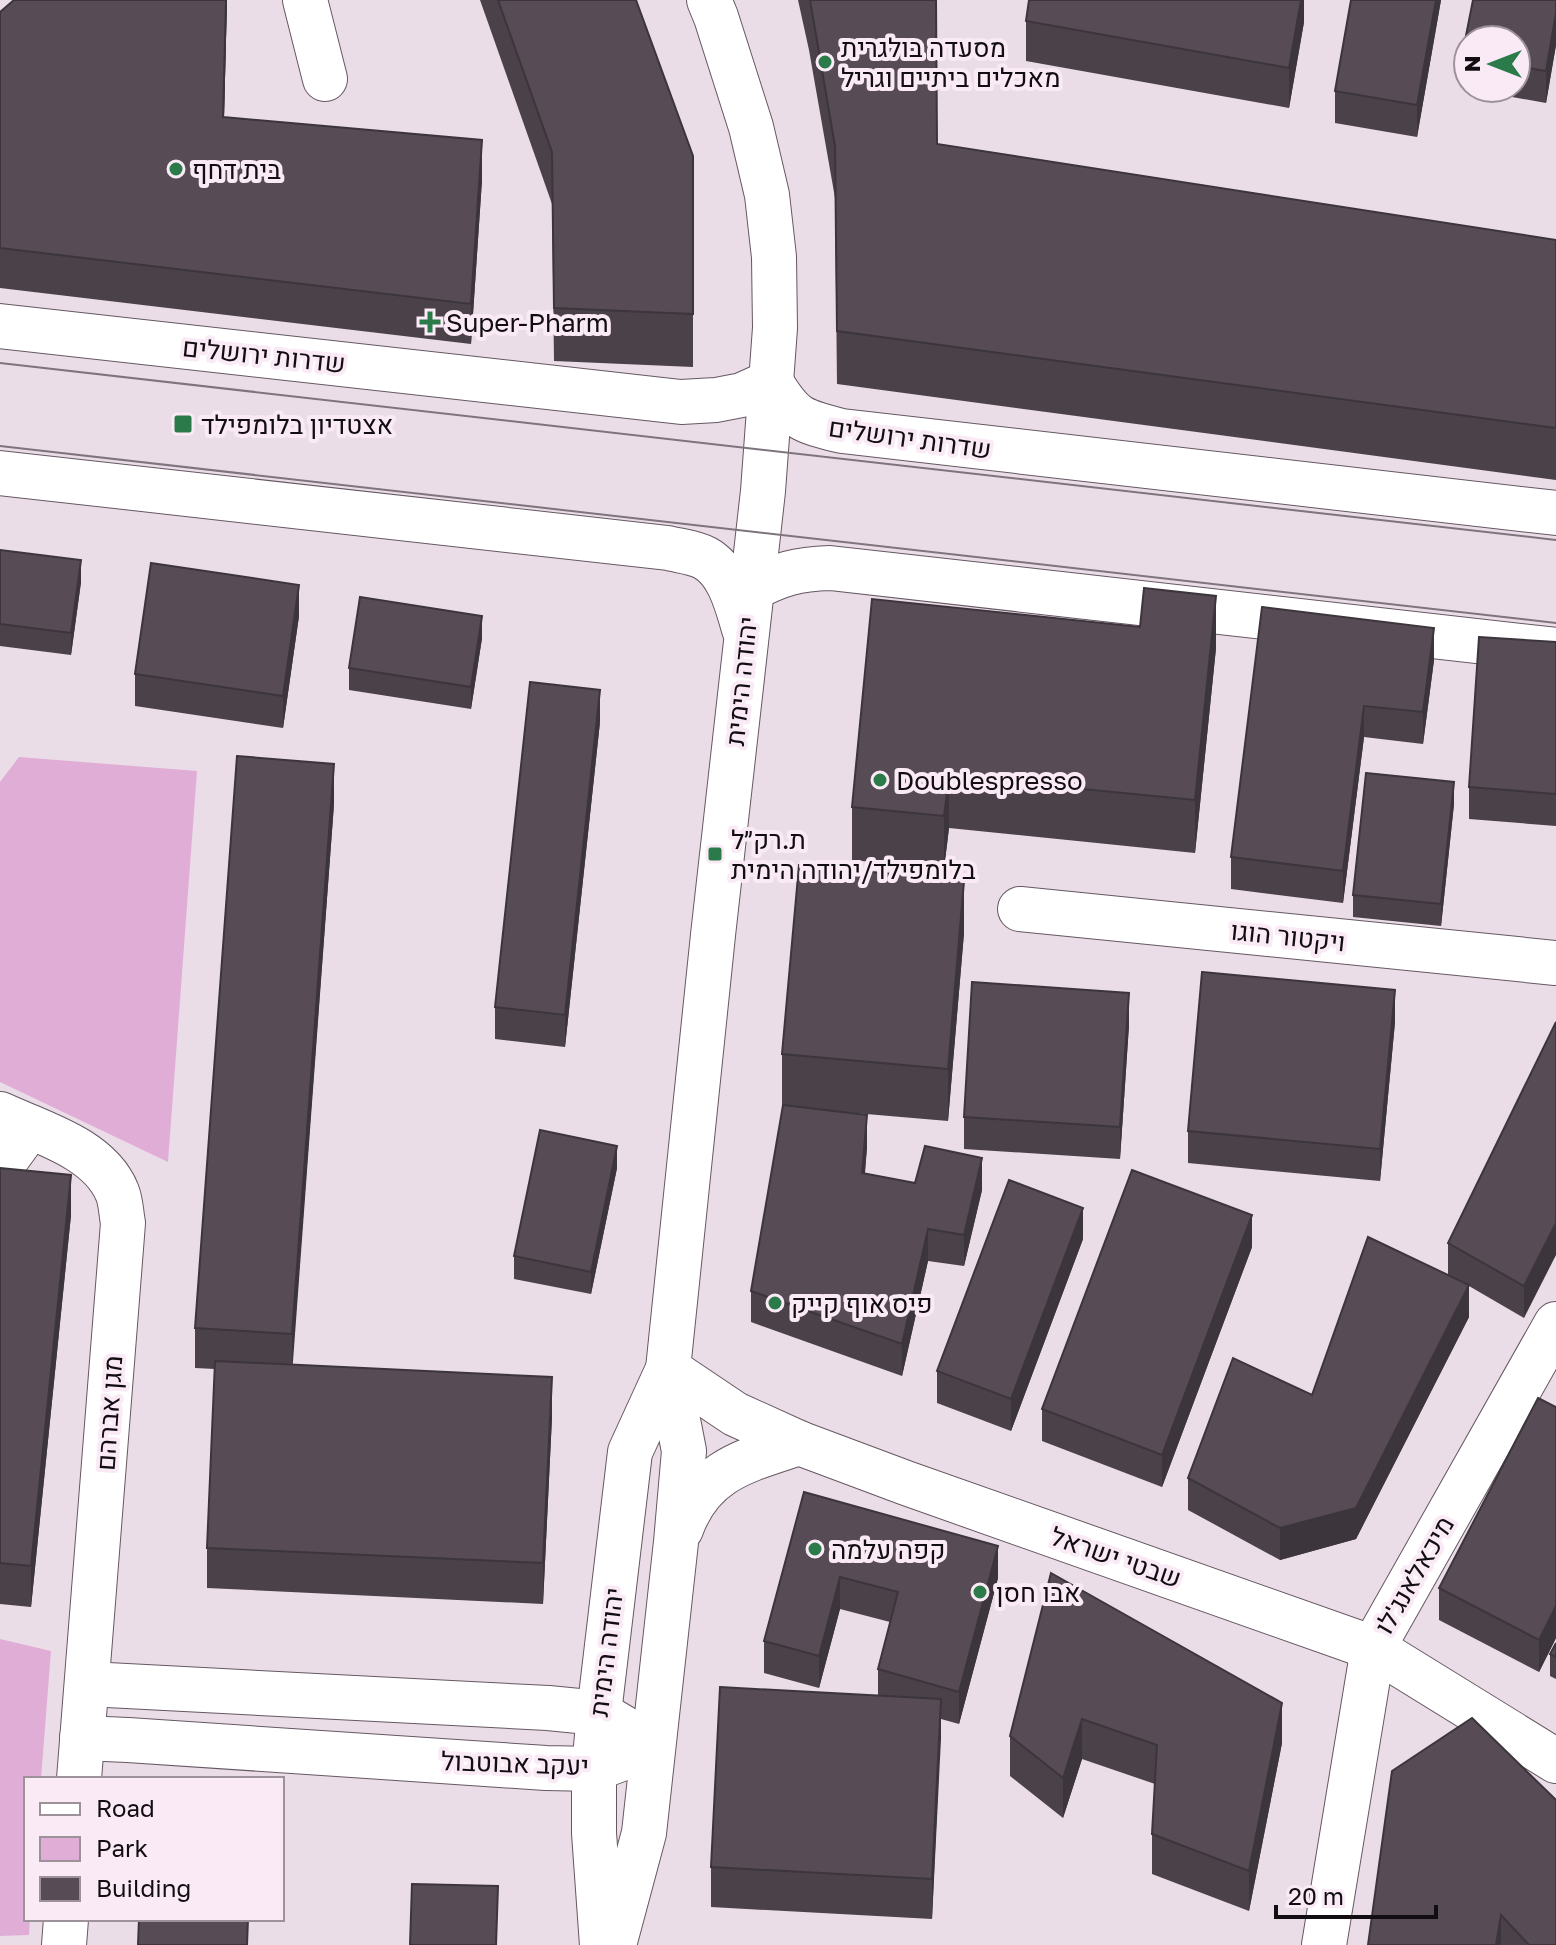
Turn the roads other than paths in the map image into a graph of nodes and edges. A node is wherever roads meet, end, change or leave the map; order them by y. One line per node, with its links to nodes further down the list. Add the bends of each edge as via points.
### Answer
1 (305, 0): 3 (street)
2 (709, 0): 5 (street, יהודה הימית, via 751,127 767,195 774,257)
3 (325, 79)
4 (0, 326): 5 (street, שדרות ירושלים, via 681,402 742,395)
5 (771, 382): 7 (street, שדרות ירושלים, via 798,416 842,431); 8 (street, יהודה הימית)
6 (0, 473): 9 (street, via 679,551 705,558 720,570 736,598)
7 (1556, 513)
8 (751, 589): 9 (street, יהודה הימית); 10 (street, via 779,575 830,568)
9 (746, 635): 16 (street, יהודה הימית)
10 (1556, 650)
11 (1020, 909): 12 (street, ויקטור הוגו)
12 (1556, 963)
13 (15, 1121): 14 (street); 21 (street, מגן אברהם, via 76,1147 103,1170 117,1192 123,1223)
14 (0, 1168)
15 (1556, 1324): 17 (street, מיכאלאנג'לו)
16 (668, 1369): 18 (street, שבטי ישראל, via 735,1414); 19 (street, יהודה הימית, via 684,1451); 22 (street, יהודה הימית, via 630,1452)
17 (1538, 1398): 20 (street, מיכאלאנג'לו)
18 (799, 1443): 19 (street, via 743,1462 709,1484 694,1500); 20 (street, שבטי ישראל)
19 (676, 1542): 23 (street, יהודה הימית)
20 (1373, 1648): 25 (street, שבטי ישראל); 31 (street, מיכאלאנג'לו)
21 (88, 1684): 22 (street, יעקב אבוטבול); 24 (street, מגן אברהם)
22 (599, 1713): 23 (street, יעקב אבוטבול); 26 (street, יהודה הימית)
23 (655, 1746): 26 (street, יעקב אבוטבול); 30 (street, יהודה הימית, via 644,1833)
24 (80, 1759): 26 (street, יעקב אבוטבול, via 128,1740)
25 (1554, 1759)
26 (594, 1769): 29 (street, יהודה הימית)
27 (66, 1921): 28 (street)
28 (64, 1945)
29 (602, 1945)
30 (614, 1945)
31 (1324, 1945)

